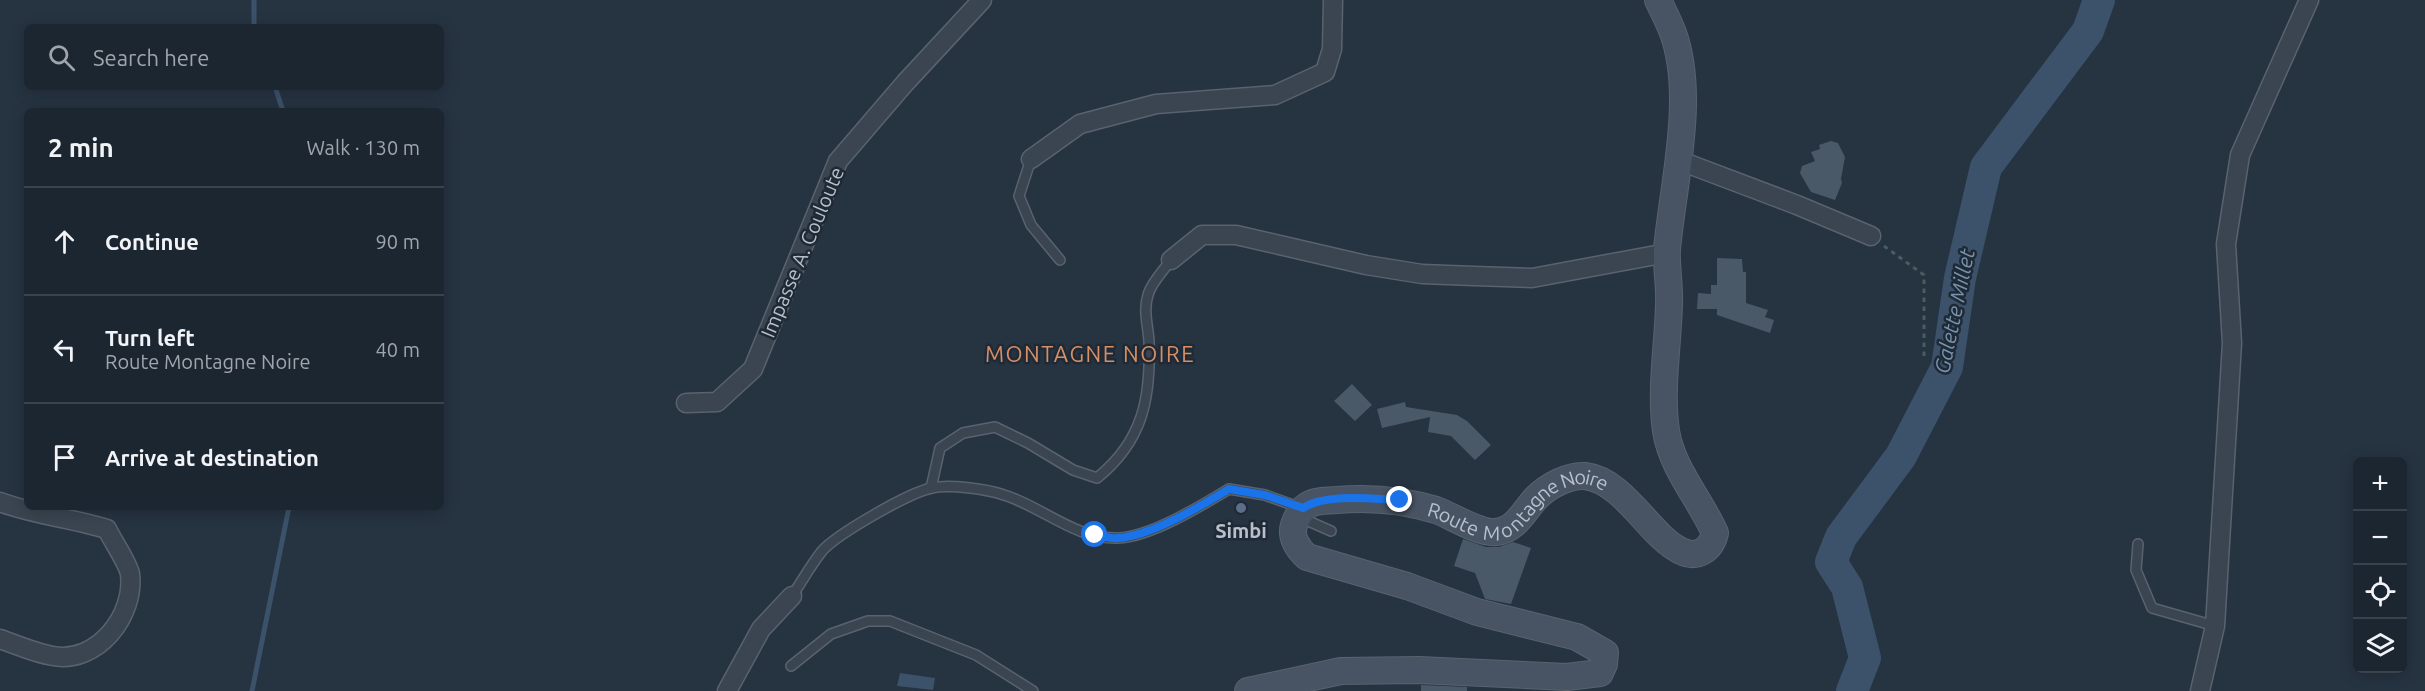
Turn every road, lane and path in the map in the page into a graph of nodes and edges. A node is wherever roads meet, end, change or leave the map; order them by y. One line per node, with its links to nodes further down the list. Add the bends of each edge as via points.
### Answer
1 (982, 0): 12 (street, Impasse A. Couloute, via 838,161 753,369 717,402)
2 (1333, 0): 5 (street, via 1332,50 1325,72 1275,95 1156,104 1080,124)
3 (1658, 0): 6 (street, Route Montagne Noire, via 1674,33 1680,62 1683,106)
4 (2309, 0): 19 (street, via 2240,155 2226,244 2232,343)
5 (1031, 159): 9 (lane, via 1019,196 1031,225)
6 (1678, 160): 7 (street); 8 (street, Route Montagne Noire)
7 (1871, 236): 11 (path, via 1924,275)
8 (1667, 253): 10 (street, via 1532,278 1422,274 1236,235 1202,235); 15 (street, Route Montagne Noire, via 1666,431 1673,456 1714,533 1708,549 1701,553 1682,552 1617,492 1586,476 1570,478 1548,489 1511,526 1495,532 1400,500 1358,498)
9 (1060, 260)
10 (1171, 260): 13 (lane, via 1148,294 1148,381 1142,414 1132,441 1115,464 1097,478 1073,470 995,427 963,433 940,448)
11 (1924, 359)
12 (686, 403)
13 (932, 488): 15 (lane, via 1004,495 1095,535 1118,538 1191,512 1229,489); 18 (lane, via 882,509 824,550)
14 (0, 502): 20 (street, via 106,529 130,573 127,605 106,640 82,654 54,657)
15 (1307, 504): 16 (lane); 24 (street, via 1293,528 1296,543 1307,557 1407,586 1477,612 1577,637 1605,653 1604,664 1600,673 1567,677 1419,670 1341,671)
16 (1331, 531)
17 (2138, 544): 19 (lane, via 2136,570 2152,608)
18 (792, 596): 22 (street, via 761,629)
19 (2215, 627): 25 (street)
20 (0, 639)
21 (791, 666): 23 (lane, via 831,634 868,621 890,621 976,655)
22 (727, 691)
23 (1033, 691)
24 (1248, 691)
25 (2200, 691)

